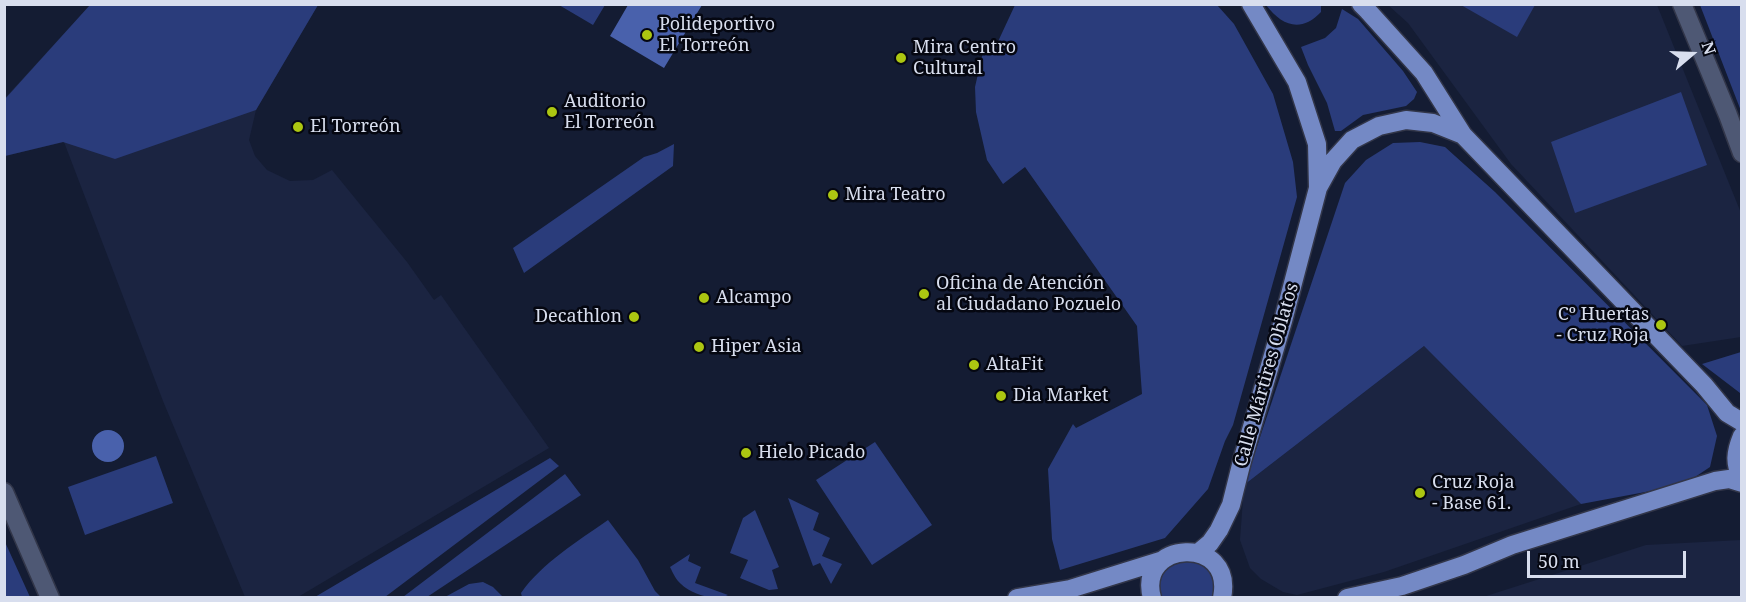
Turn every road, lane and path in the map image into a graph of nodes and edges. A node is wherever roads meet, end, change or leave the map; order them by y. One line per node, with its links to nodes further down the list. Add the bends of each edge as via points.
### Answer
1 (1251, 4): 6 (main road, via 1297,81 1317,144)
2 (1361, 4): 4 (main road, via 1424,73)
3 (1682, 4): 5 (street)
4 (1463, 135): 6 (main road, via 1433,123 1406,120 1379,126 1352,140 1333,161); 7 (main road, via 1727,413)
5 (1742, 153)
6 (1318, 188): 11 (main road, Calle Mártires Oblatos, via 1231,505 1219,530)
7 (1742, 422)
8 (1742, 436): 9 (main road, via 1736,451)
9 (1742, 482): 17 (main road, via 1715,481 1512,545 1402,586)
10 (4, 492): 13 (street)
11 (1198, 553): 12 (main road, via 1174,553); 16 (main road, via 1218,568)
12 (1163, 560): 14 (main road, via 1070,589); 15 (main road, via 1151,582)
13 (50, 597)
14 (1017, 597)
15 (1152, 597)
16 (1222, 597)
17 (1347, 597)

